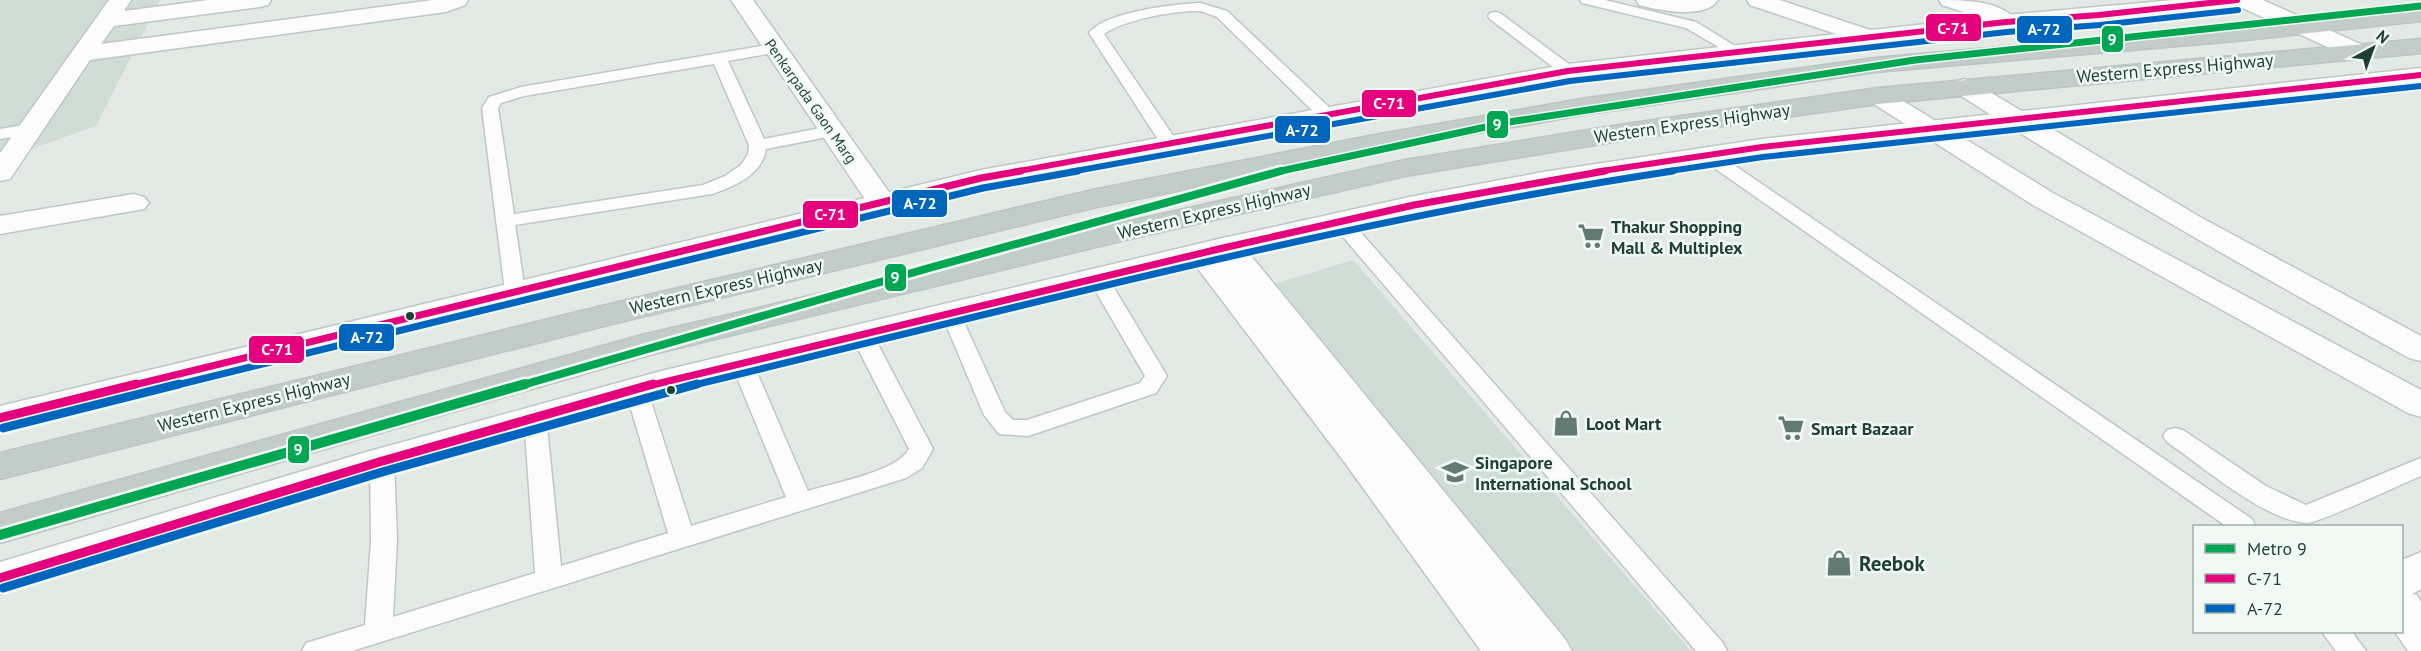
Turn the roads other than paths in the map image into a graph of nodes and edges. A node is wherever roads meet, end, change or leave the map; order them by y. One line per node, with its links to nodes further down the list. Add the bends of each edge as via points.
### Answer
1 (260, 0): 11 (main road)
2 (741, 0): 18 (main road, Penkarpada Gaon Marg)
3 (1587, 0): 19 (lane, via 1691,26)
4 (1647, 0): 5 (main road, via 1674,6)
5 (1707, 0)
6 (1758, 0): 16 (main road)
7 (1950, 0): 14 (main road)
8 (2237, 0): 14 (main road)
9 (2244, 0): 15 (main road)
10 (448, 8): 22 (main road)
11 (113, 10): 22 (main road)
12 (2421, 14): 15 (highway, Western Express Highway)
13 (1495, 16): 23 (lane)
14 (2006, 22): 16 (main road)
15 (2305, 27): 20 (main road); 58 (highway, Western Express Highway, via 1875,65 1588,106 1375,143 1086,201 606,315)
16 (1868, 37): 19 (main road)
17 (2421, 46): 20 (highway, Western Express Highway)
18 (773, 49): 21 (lane); 31 (main road, Penkarpada Gaon Marg)
19 (1737, 52): 23 (main road)
20 (2358, 52): 25 (highway, Western Express Highway)
21 (719, 58): 34 (lane); 40 (lane, via 521,92 495,100 490,108)
22 (78, 62): 30 (main road)
23 (1568, 70): 27 (main road)
24 (2421, 75): 28 (main road)
25 (1964, 87): 26 (highway, Western Express Highway); 28 (main road)
26 (1878, 96): 29 (main road); 62 (highway, Western Express Highway, via 1405,168 1121,232 642,346)
27 (1326, 114): 33 (main road); 33 (lane, via 1215,11 1197,7 1118,21 1100,28 1096,33)
28 (2010, 116): 29 (main road); 45 (main road, via 2097,171)
29 (1926, 126): 35 (main road); 47 (main road, via 2043,199)
30 (30, 129): 32 (lane); 36 (main road)
31 (831, 130): 34 (lane); 37 (main road, Penkarpada Gaon Marg)
32 (0, 134)
33 (1169, 143): 37 (main road, via 981,178)
34 (758, 145): 40 (lane, via 752,165 733,179 706,190)
35 (1706, 154): 39 (main road, via 1540,180); 61 (lane)
36 (0, 173)
37 (881, 202): 44 (main road)
38 (134, 203): 41 (main road)
39 (1340, 221): 42 (main road); 75 (lane)
40 (504, 222): 44 (lane)
41 (0, 225)
42 (1214, 249): 43 (main road); 56 (main road)
43 (1098, 278): 46 (main road); 46 (lane, via 1156,376 1148,388 1028,428 1006,428 995,415)
44 (515, 291): 54 (main road)
45 (2332, 303): 47 (main road); 49 (main road)
46 (951, 313): 48 (main road)
47 (2269, 321): 52 (main road)
48 (862, 335): 50 (main road); 60 (lane, via 921,449 914,462 898,472)
49 (2421, 350)
50 (742, 363): 51 (main road); 60 (lane)
51 (636, 389): 53 (main road); 63 (lane)
52 (2421, 405)
53 (535, 417): 57 (main road); 66 (lane)
54 (0, 418)
55 (2175, 436): 59 (lane, via 2270,500 2307,514)
56 (1372, 449): 73 (main road); 74 (main road)
57 (382, 460): 65 (main road); 69 (lane, via 384,541)
58 (0, 466)
59 (2421, 466)
60 (800, 502): 63 (lane)
61 (2242, 525)
62 (0, 528)
63 (682, 538): 66 (lane)
64 (2421, 568): 67 (main road)
65 (0, 578)
66 (549, 579): 69 (lane)
67 (2403, 580)
68 (2403, 609): 71 (main road)
69 (378, 632): 72 (lane)
70 (2337, 633): 76 (lane)
71 (2421, 638)
72 (316, 651)
73 (1505, 651)
74 (1550, 651)
75 (1713, 651)
76 (2352, 651)

